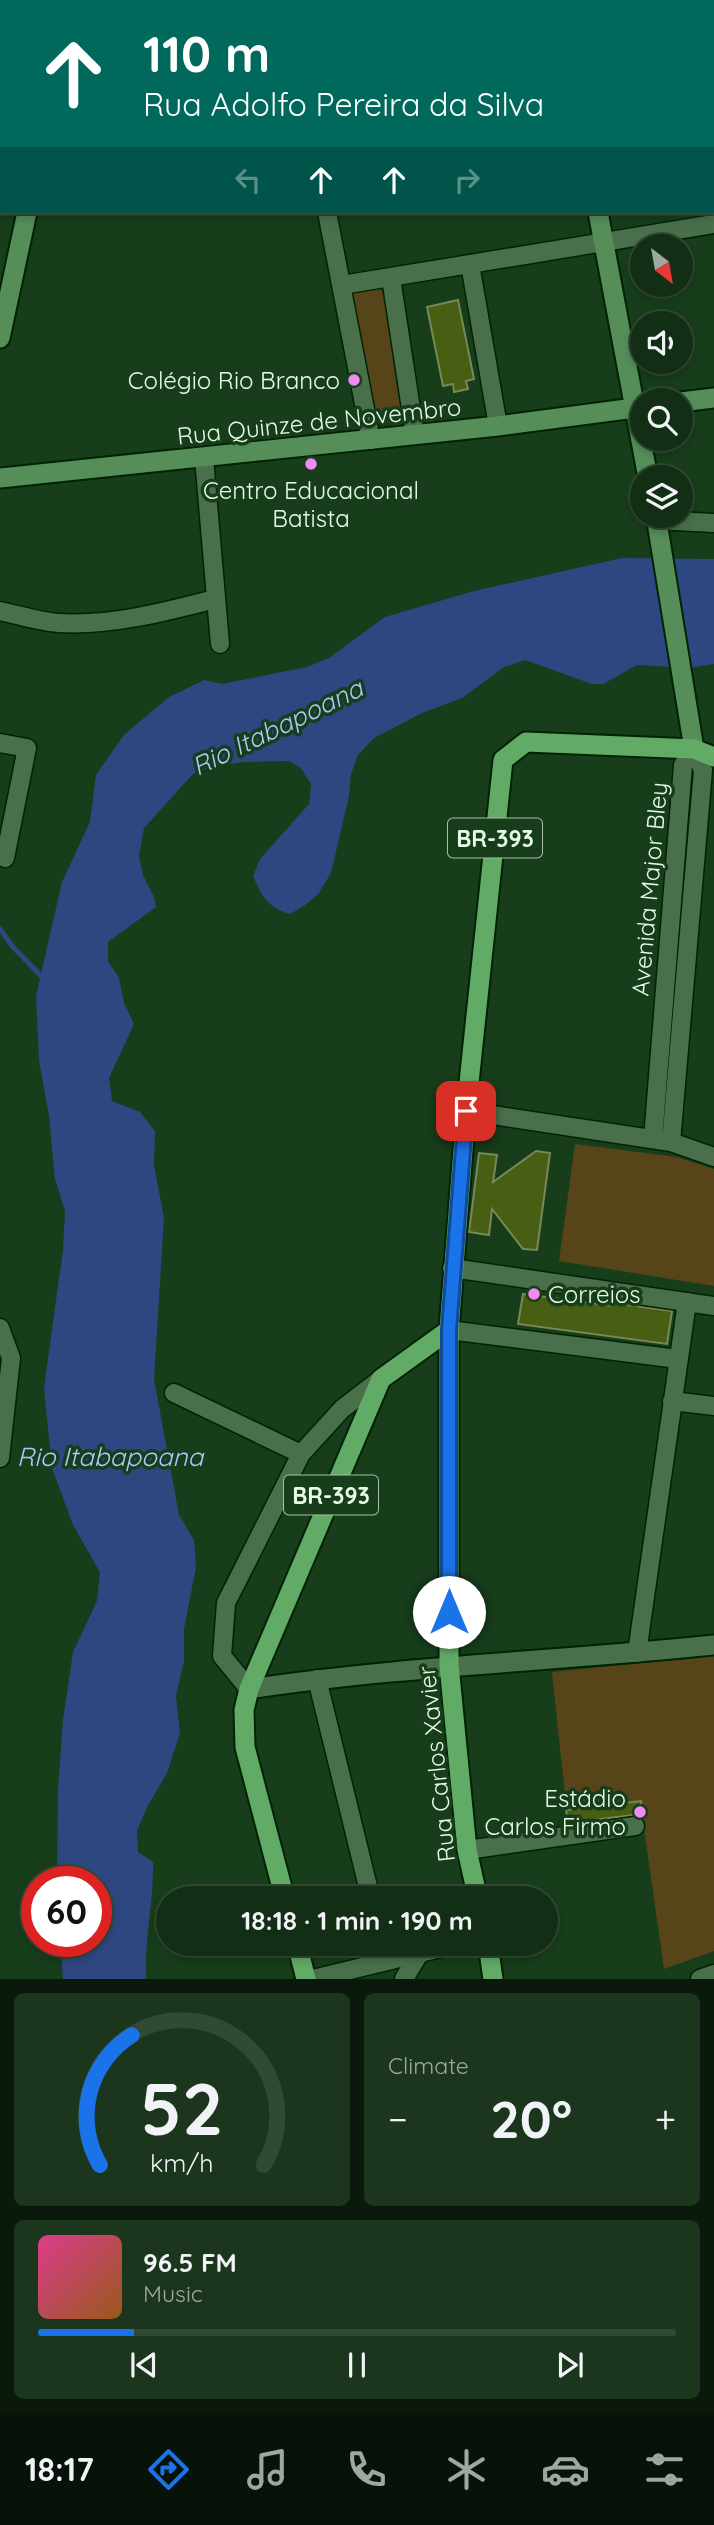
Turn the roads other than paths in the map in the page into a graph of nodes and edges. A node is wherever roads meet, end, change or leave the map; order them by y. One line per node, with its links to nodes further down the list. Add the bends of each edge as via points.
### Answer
1 (27, 214): 9 (main road)
2 (327, 214): 8 (street)
3 (598, 214): 5 (main road)
4 (714, 224): 5 (street)
5 (604, 242): 6 (street); 11 (main road)
6 (470, 264): 7 (street); 15 (street)
7 (391, 278): 8 (street); 16 (street)
8 (342, 285): 17 (street)
9 (3, 311): 10 (main road)
10 (0, 338)
11 (635, 388)
12 (714, 398): 13 (main road)
13 (693, 401)
14 (630, 408): 15 (main road, Rua Quinze de Novembro)
15 (498, 426): 16 (main road, Rua Quinze de Novembro)
16 (415, 435): 17 (main road, Rua Quinze de Novembro)
17 (371, 440): 18 (main road, Rua Quinze de Novembro)
18 (204, 458): 19 (main road, Rua Quinze de Novembro); 23 (street)
19 (0, 478)
20 (693, 521): 21 (street)
21 (714, 523)
22 (657, 528): 27 (main road)
23 (215, 599): 24 (street, via 104,622 57,623); 25 (street)
24 (0, 611)
25 (220, 644)
26 (0, 743): 29 (street, via 27,748)
27 (694, 749): 28 (main road); 30 (main road, BR-393, via 526,742 503,760); 31 (street, Avenida Major Bley, via 703,770)
28 (714, 757)
29 (5, 858)
30 (466, 1111): 31 (street); 33 (main road, BR-393)
31 (662, 1140): 32 (street)
32 (714, 1157)
33 (452, 1268): 34 (street); 37 (main road, BR-393)
34 (687, 1302): 35 (street); 39 (street)
35 (714, 1306)
36 (0, 1328): 38 (street)
37 (449, 1330): 39 (street); 40 (main road); 48 (main road, Rua Carlos Xavier / BR-393)
38 (6, 1356): 45 (street)
39 (678, 1359): 42 (street)
40 (381, 1379): 44 (street, via 342,1409); 50 (main road, BR-393)
41 (174, 1393): 44 (street)
42 (672, 1401): 43 (street); 47 (street)
43 (714, 1406)
44 (301, 1454): 50 (street, via 226,1602 222,1656)
45 (0, 1458)
46 (714, 1645): 47 (street)
47 (637, 1653): 48 (street)
48 (449, 1665): 49 (street); 52 (main road, Rua Carlos Xavier / BR-393)
49 (317, 1679): 50 (street); 54 (street)
50 (249, 1689): 53 (main road, BR-393, via 244,1710 245,1747)
51 (635, 1826): 52 (street)
52 (467, 1850): 55 (main road, Rua Carlos Xavier / BR-393)
53 (282, 1886)
54 (368, 1886)
55 (475, 1886)
56 (300, 1956): 61 (main road)
57 (377, 1956): 62 (street)
58 (418, 1956): 63 (street)
59 (490, 1956): 64 (main road)
60 (714, 1973): 65 (street)
61 (306, 1979)
62 (313, 1979)
63 (404, 1979)
64 (493, 1979)
65 (700, 1979)

